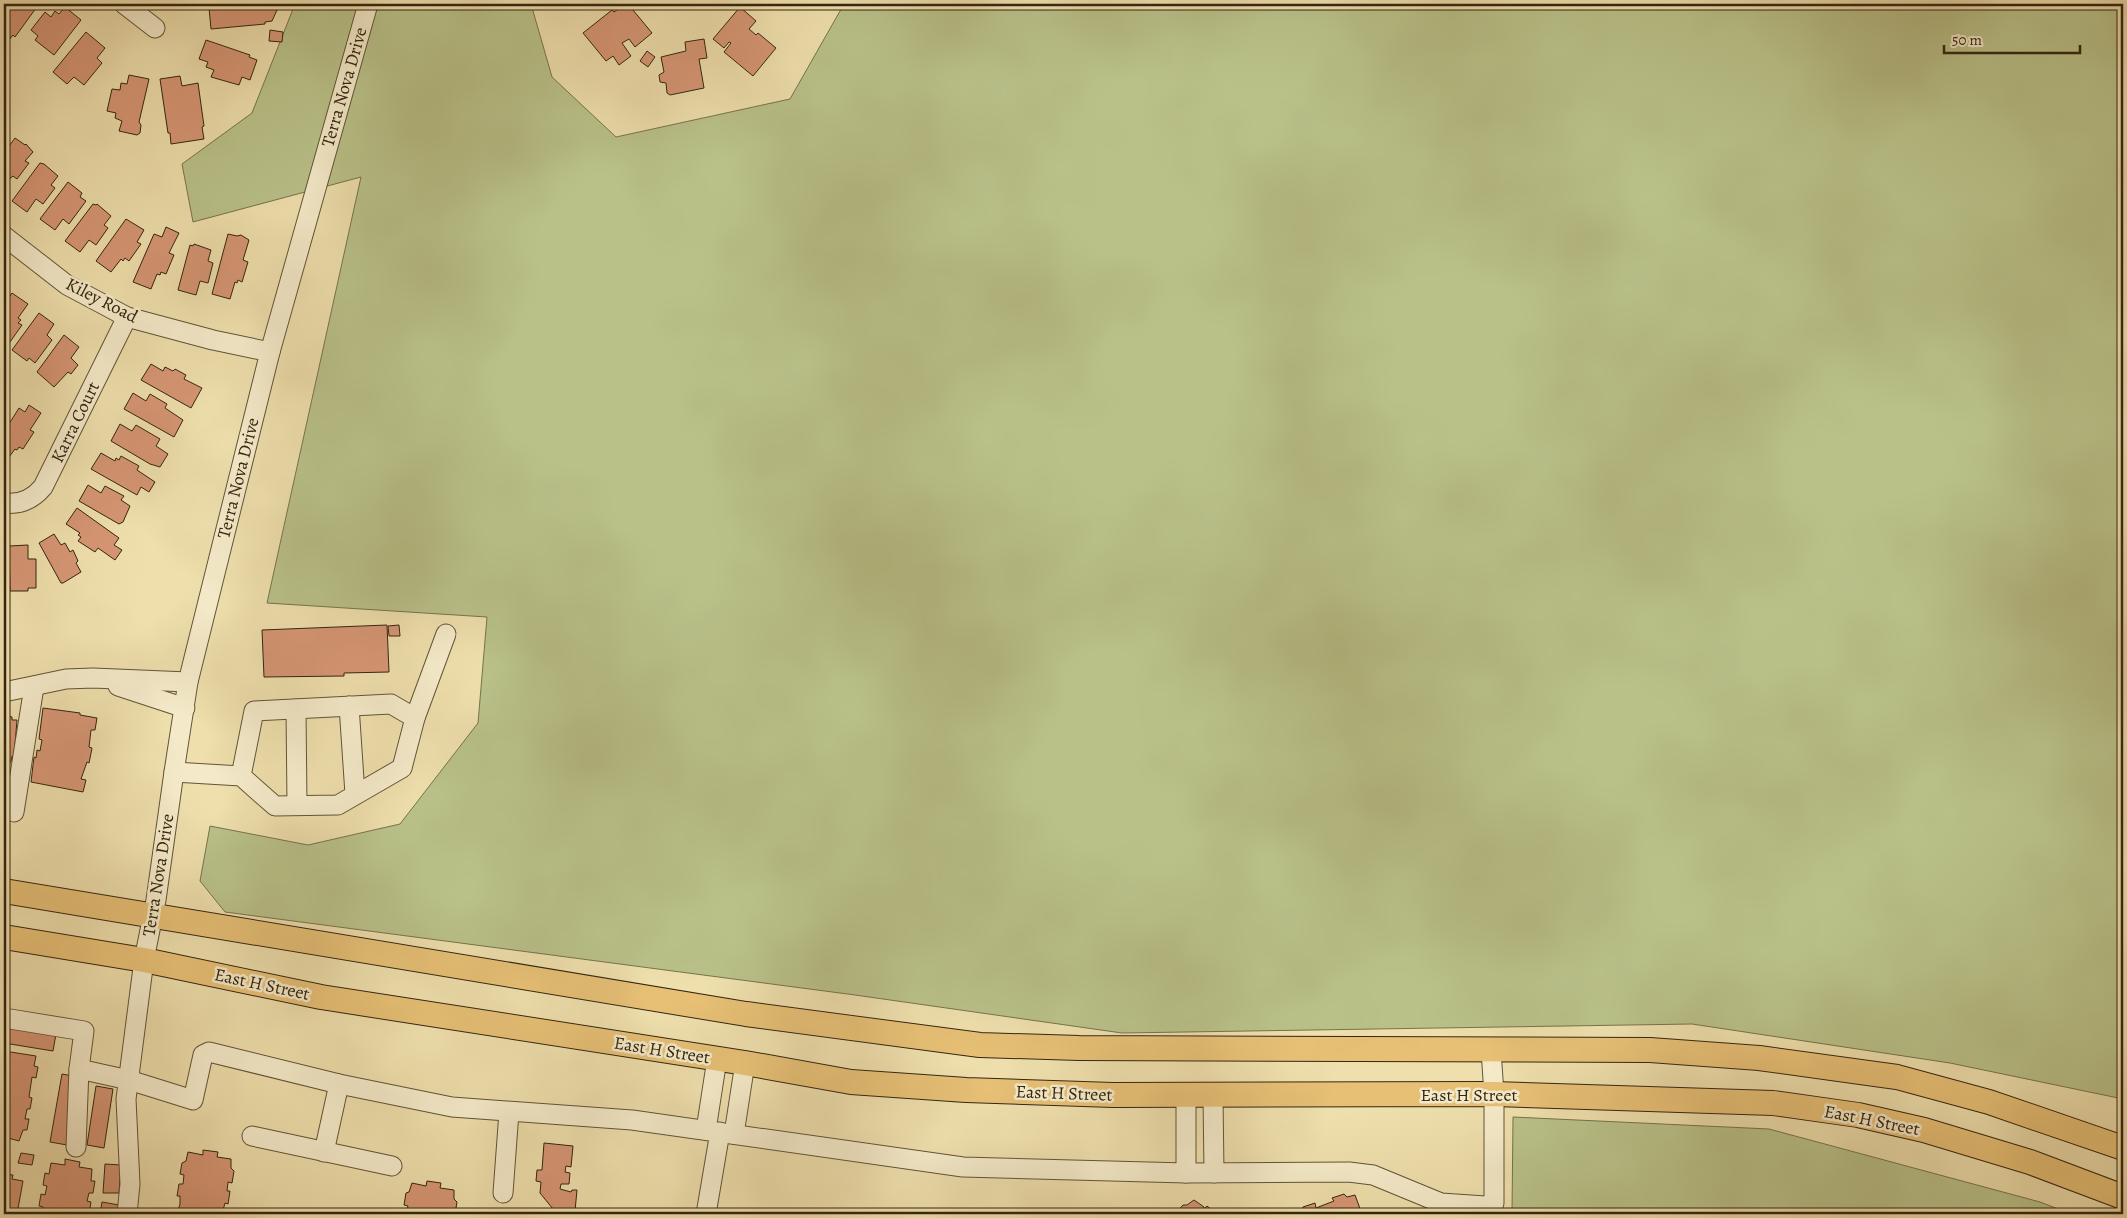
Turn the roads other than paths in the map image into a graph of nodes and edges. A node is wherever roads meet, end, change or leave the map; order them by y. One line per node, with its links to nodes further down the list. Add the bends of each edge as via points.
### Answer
1 (124, 4): 3 (street)
2 (368, 4): 6 (street, Terra Nova Drive)
3 (156, 28)
4 (4, 236): 5 (street, Kiley Road, via 67,285)
5 (127, 317): 6 (street, Kiley Road); 7 (street, Karra Court, via 43,487 27,500)
6 (270, 352): 10 (street, Terra Nova Drive)
7 (4, 503)
8 (446, 634): 16 (street)
9 (93, 678): 10 (street); 11 (street, via 66,679); 14 (street)
10 (188, 682): 14 (street, Terra Nova Drive)
11 (34, 687): 12 (street); 21 (street)
12 (4, 692)
13 (349, 706): 15 (street); 16 (street, via 391,704); 19 (street)
14 (184, 708): 17 (street, Terra Nova Drive)
15 (296, 709): 18 (street, via 254,711); 20 (street)
16 (415, 718): 19 (street, via 402,768)
17 (174, 772): 18 (street); 23 (street, Terra Nova Drive)
18 (241, 776): 20 (street, via 275,806)
19 (355, 794): 20 (street, via 338,805)
20 (297, 805)
21 (14, 812)
22 (4, 890): 23 (main road)
23 (154, 915): 25 (street, Terra Nova Drive); 27 (main road, via 746,1014 980,1045)
24 (4, 937): 25 (main road, East H Street)
25 (144, 960): 28 (main road, East H Street, via 321,997); 31 (street, Terra Nova Drive)
26 (4, 1018): 30 (street, via 84,1031)
27 (1491, 1050): 33 (street); 40 (main road, via 1673,1051 1759,1058 1897,1077 1990,1102)
28 (717, 1059): 29 (main road, East H Street); 37 (street)
29 (745, 1063): 34 (main road, East H Street, via 851,1082 966,1090); 37 (street)
30 (79, 1069): 31 (street); 39 (street)
31 (129, 1080): 32 (street, via 193,1100 203,1055 209,1052); 47 (street, Terra Nova Drive, via 126,1098 130,1184)
32 (339, 1084): 36 (street, via 452,1107); 41 (street)
33 (1494, 1094): 35 (main road, East H Street); 44 (street, via 1494,1202 1485,1206 1440,1203 1374,1175 1349,1172); 46 (main road, East H Street, via 1773,1103 1858,1115 1924,1130 2020,1159)
34 (1186, 1096): 35 (main road, East H Street); 43 (street)
35 (1213, 1096): 44 (street)
36 (509, 1112): 37 (street, via 632,1120); 45 (street)
37 (720, 1132): 43 (street, via 962,1167); 48 (street)
38 (252, 1136): 41 (street)
39 (76, 1147)
40 (2123, 1148)
41 (324, 1152): 42 (street)
42 (392, 1166)
43 (1186, 1173): 44 (street)
44 (1214, 1173)
45 (503, 1194)
46 (2123, 1197)
47 (127, 1214)
48 (706, 1214)

